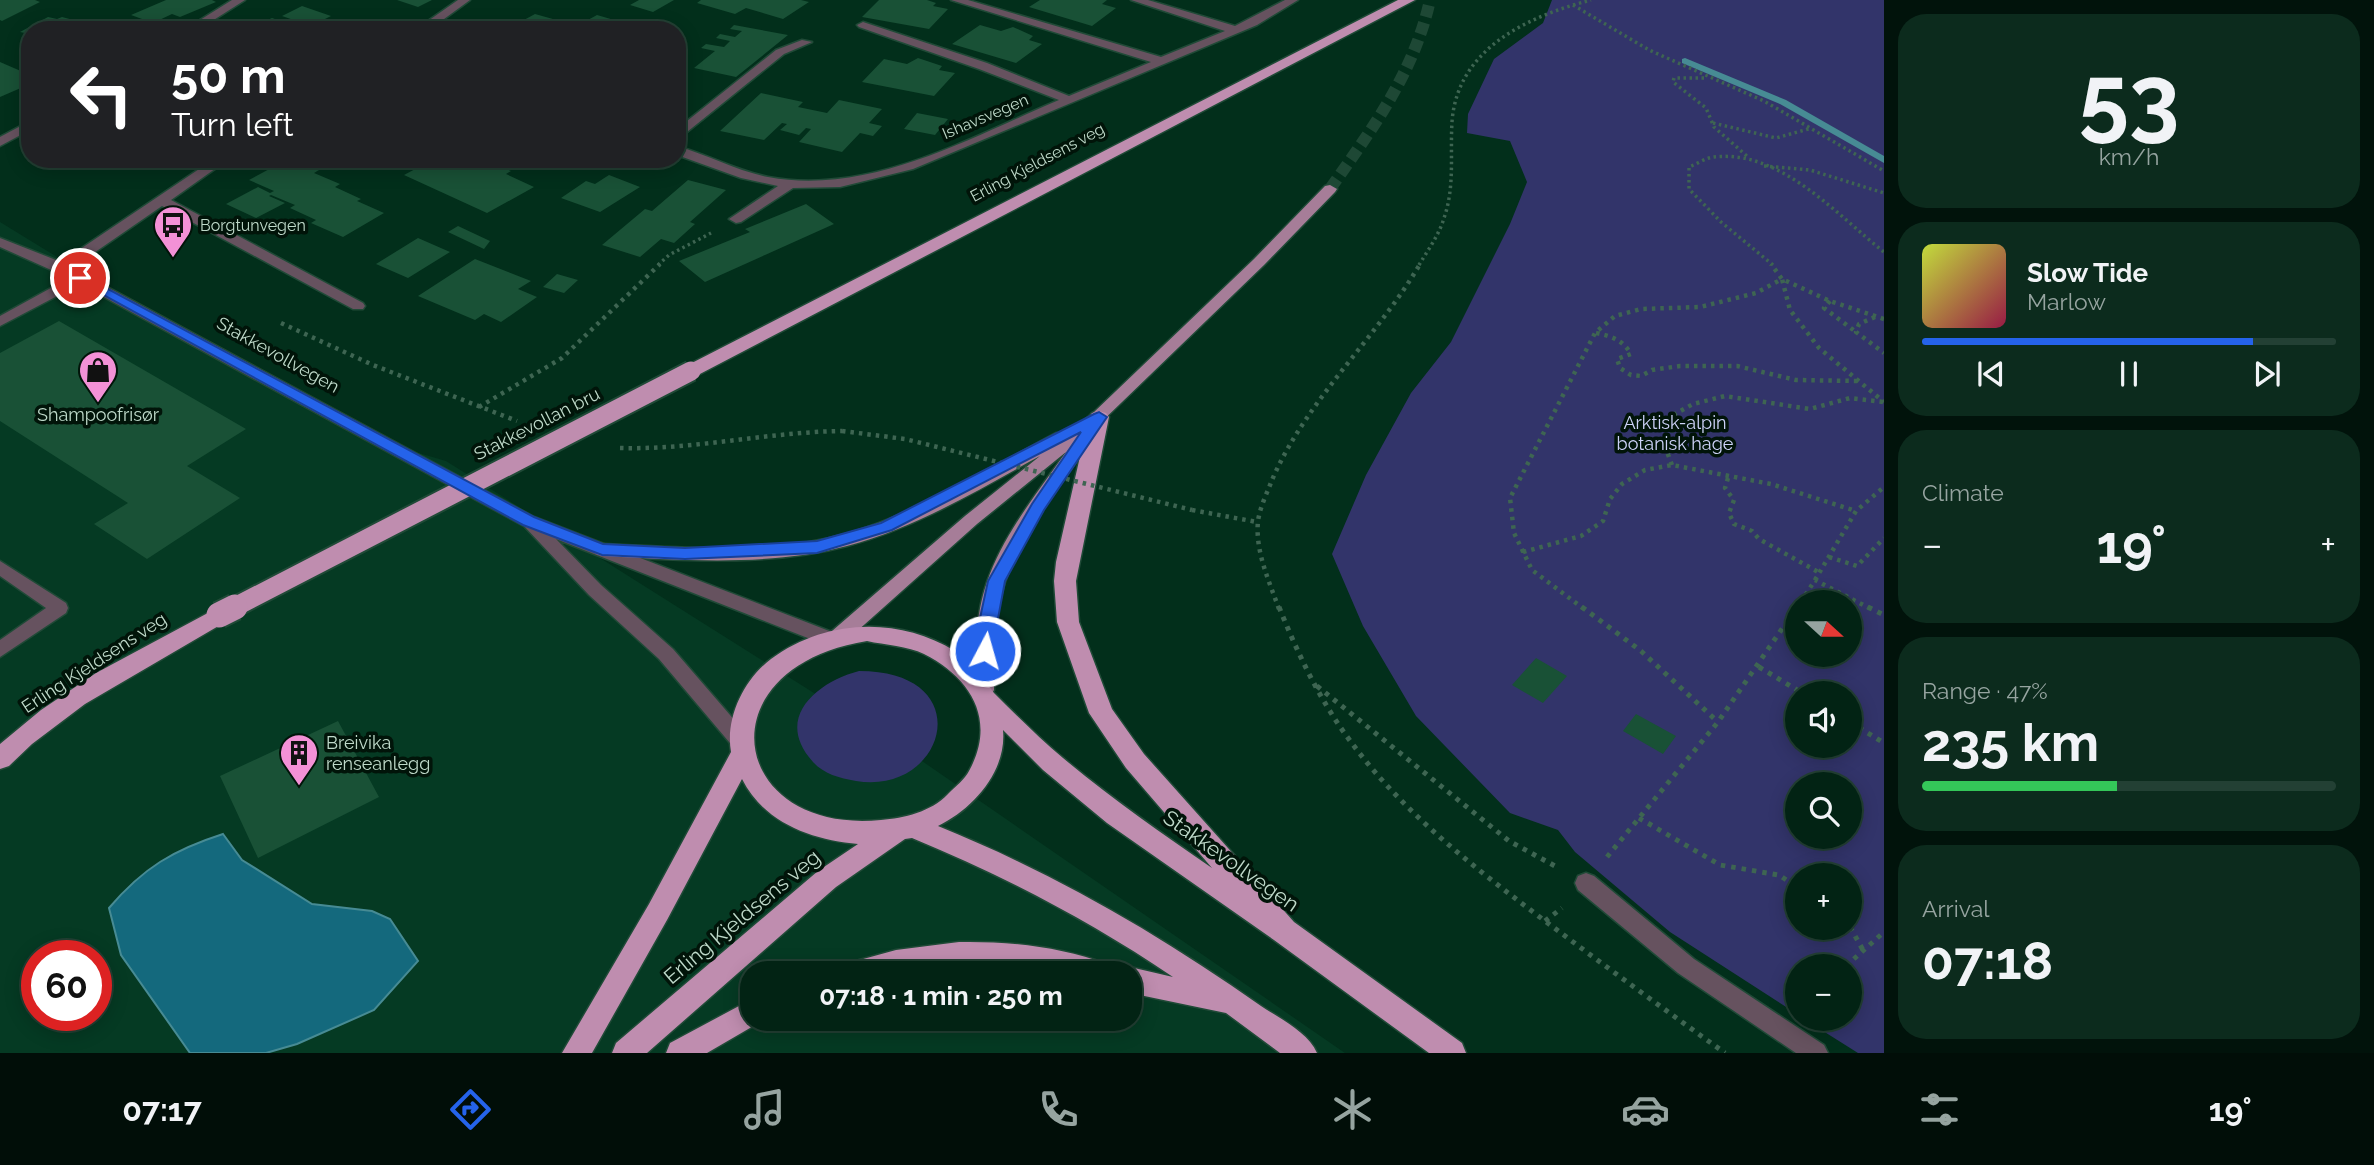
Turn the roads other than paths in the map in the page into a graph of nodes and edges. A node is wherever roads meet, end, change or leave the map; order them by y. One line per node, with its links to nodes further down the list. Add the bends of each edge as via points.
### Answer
1 (240, 0): 7 (street)
2 (465, 0): 8 (street)
3 (956, 0): 12 (street)
4 (1136, 0): 10 (street)
5 (1293, 0): 10 (street, Ishavsvegen)
6 (1408, 0): 28 (highway, Erling Kjeldsens veg)
7 (205, 21)
8 (434, 21)
9 (863, 25): 13 (street)
10 (1235, 30): 12 (street, Ishavsvegen)
11 (806, 41): 14 (street, via 780,52)
12 (1161, 61): 13 (street, Ishavsvegen)
13 (1069, 100): 19 (street, Ishavsvegen, via 911,166 838,184)
14 (686, 129)
15 (21, 130): 16 (street)
16 (0, 142)
17 (686, 153): 19 (street, Ishavsvegen, via 749,176)
18 (210, 168): 21 (street)
19 (790, 184): 22 (street)
20 (1330, 189): 29 (main road)
21 (162, 200): 24 (street); 26 (street)
22 (736, 219)
23 (0, 242): 24 (street, Stakkevollvegen)
24 (62, 268): 25 (street, Stakkevollvegen)
25 (80, 278): 27 (street); 30 (street, Stakkevollvegen)
26 (358, 306)
27 (0, 323)
28 (691, 371): 33 (highway, Stakkevollan bru, bridge)
29 (1099, 417): 31 (main road, via 887,527 817,547 685,554); 34 (main road); 36 (main road, via 1037,508 997,581 985,632); 41 (highway, via 1065,581 1068,622 1077,654 1101,713 1135,761)
30 (528, 521): 31 (street, Stakkevollvegen); 37 (street, Stakkevollvegen, via 666,654)
31 (602, 550): 34 (street, Stakkevollvegen)
32 (0, 566): 35 (street, via 60,608)
33 (219, 615): 38 (highway, Erling Kjeldsens veg, via 65,706)
34 (835, 638): 36 (highway, via 887,634 923,642 969,670); 37 (highway, via 789,657 765,679 748,705)
35 (0, 650)
36 (986, 696): 39 (highway, via 994,722 987,764 958,801 937,816); 41 (highway, Stakkevollvegen, via 1052,763 1116,816)
37 (742, 748): 39 (highway, via 751,775 765,795 809,824 869,834); 47 (highway, via 658,912)
38 (0, 759)
39 (905, 828): 45 (highway, via 1034,880 1110,922); 48 (highway, Erling Kjeldsens veg, via 827,879)
40 (1586, 883): 52 (street, via 1686,966)
41 (1283, 931): 51 (highway, Stakkevollvegen)
42 (910, 961): 43 (highway, via 942,954)
43 (1043, 961)
44 (1142, 983): 45 (highway)
45 (1236, 1003): 50 (highway)
46 (740, 1019): 49 (highway)
47 (576, 1053)
48 (626, 1053)
49 (680, 1053)
50 (1303, 1053)
51 (1452, 1053)
52 (1816, 1053)

